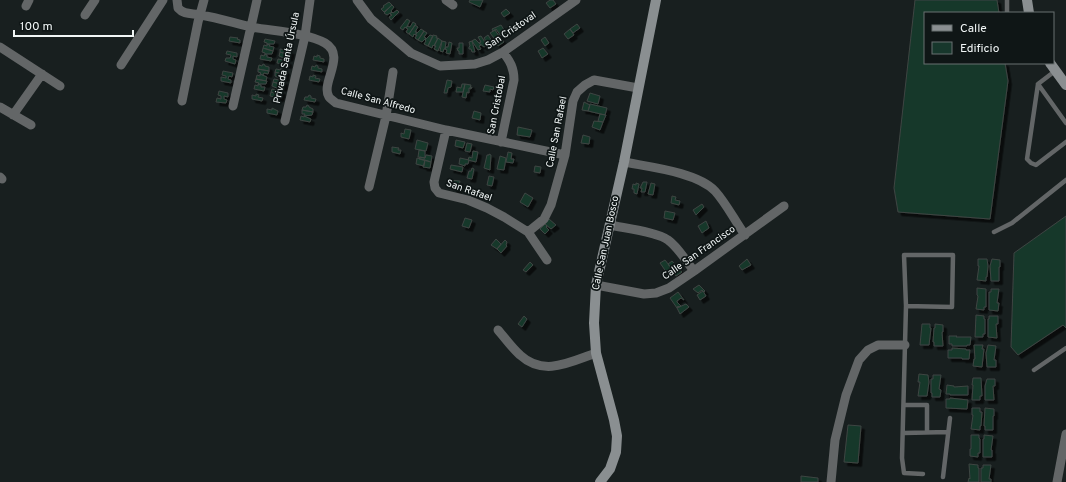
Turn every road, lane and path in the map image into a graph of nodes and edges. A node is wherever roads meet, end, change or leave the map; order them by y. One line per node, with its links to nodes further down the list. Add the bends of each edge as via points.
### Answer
1 (95, 0): 15 (street)
2 (163, 0): 20 (street)
3 (177, 0): 14 (street, Calle San Alfredo, via 180,11)
4 (204, 0): 14 (street)
5 (257, 0): 16 (street)
6 (310, 0): 17 (street, Privada Santa Úrsula)
7 (357, 0): 19 (street, San Cristoval, via 371,19 411,53 440,66 475,64)
8 (576, 0): 19 (street, San Cristoval)
9 (656, 0): 27 (street, Calle San Juan Bosco)
10 (1007, 0): 12 (lane)
11 (1027, 0): 13 (street)
12 (1007, 12)
13 (1029, 12)
14 (200, 14): 16 (street, Calle San Alfredo); 28 (street)
15 (85, 15)
16 (251, 27): 17 (street, Calle San Alfredo); 29 (street)
17 (305, 36): 32 (street, Calle San Alfredo, via 326,43 332,50 334,59 327,90 329,97 336,103); 33 (street, Privada Santa Úrsula)
18 (0, 47): 23 (street)
19 (503, 52): 37 (street, San Cristobal, via 510,61 514,80)
20 (121, 65)
21 (1053, 67): 24 (lane); 26 (street)
22 (393, 72): 32 (street)
23 (42, 74): 25 (street); 31 (street)
24 (1038, 84): 34 (lane); 38 (lane, via 1027,159 1036,164)
25 (60, 86)
26 (1066, 86)
27 (638, 88): 39 (street, Calle San Rafael, via 594,80 577,92 573,101); 40 (street, Calle San Juan Bosco)
28 (182, 101)
29 (233, 106)
30 (0, 107): 31 (street)
31 (13, 115): 35 (street)
32 (386, 116): 36 (street, Calle San Alfredo); 42 (street)
33 (285, 121)
34 (1066, 122)
35 (31, 125)
36 (446, 130): 37 (street, Calle San Alfredo); 45 (street, San Rafael, via 434,182 439,193 468,200)
37 (501, 142): 39 (street, Calle San Alfredo)
38 (1066, 142)
39 (565, 155): 45 (street, Calle San Rafael, via 553,198 544,219)
40 (624, 162): 44 (street, Calle San Juan Bosco); 47 (street, via 686,175 704,182 715,191)
41 (1066, 180): 46 (lane, via 1012,222)
42 (369, 186)
43 (784, 206): 47 (street, Calle San Francisco)
44 (610, 225): 49 (street, via 666,238); 50 (street, Calle San Juan Bosco)
45 (528, 232): 48 (street)
46 (994, 232)
47 (745, 235): 49 (street, Calle San Francisco)
48 (547, 260)
49 (694, 271): 50 (street, Calle San Francisco, via 669,288 656,293 644,294)
50 (596, 285): 55 (street, Calle San Juan Bosco)
51 (906, 306): 51 (lane, via 904,255 953,255 952,307); 53 (lane)
52 (498, 330): 55 (street, via 520,356 534,365 563,365)
53 (905, 345): 57 (lane); 66 (street, via 878,345 868,350 859,360 846,395 835,440)
54 (1066, 348): 56 (lane)
55 (596, 353): 65 (street, Calle San Juan Bosco, via 617,436 616,452 610,469)
56 (1034, 370)
57 (904, 405): 59 (lane, via 927,405); 61 (lane)
58 (950, 418): 60 (lane)
59 (927, 432): 60 (lane); 61 (lane)
60 (948, 432): 64 (lane)
61 (904, 433): 63 (lane, via 904,473)
62 (1066, 434): 67 (street)
63 (923, 474)
64 (943, 476)
65 (600, 482)
66 (831, 482)
67 (1057, 482)

